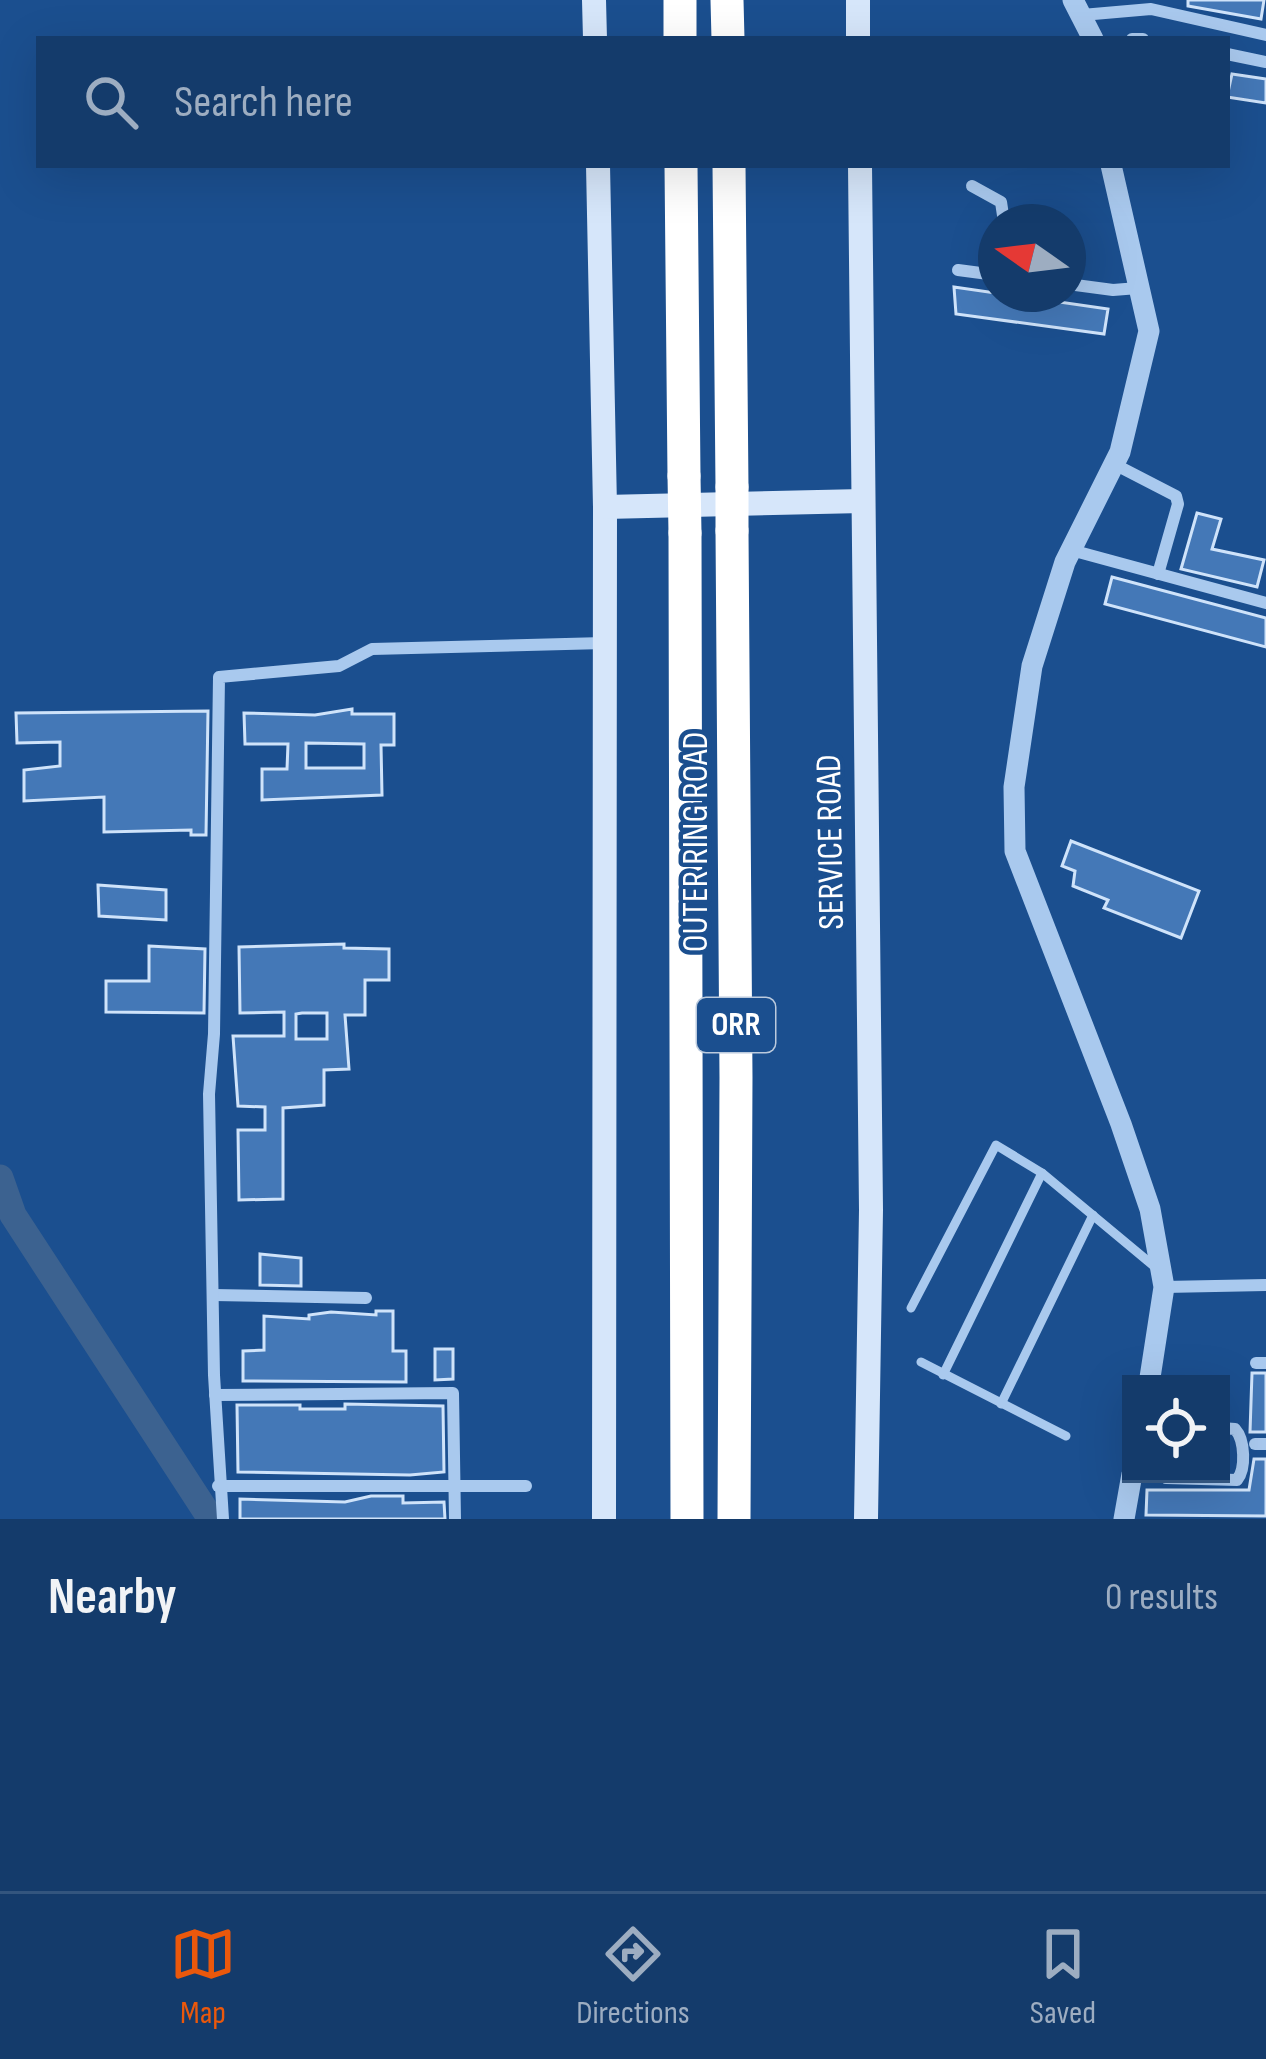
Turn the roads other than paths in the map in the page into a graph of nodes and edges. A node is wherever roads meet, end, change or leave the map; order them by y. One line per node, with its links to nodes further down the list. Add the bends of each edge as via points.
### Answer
1 (594, 0): 7 (main road)
2 (680, 0): 8 (highway)
3 (728, 0): 9 (highway)
4 (858, 0): 10 (main road)
5 (1078, 8): 6 (street, via 1150,9); 11 (street)
6 (1266, 35)
7 (595, 36)
8 (680, 36)
9 (728, 36)
10 (859, 36)
11 (1092, 36)
12 (1230, 55): 13 (street)
13 (1266, 62)
14 (598, 168): 27 (main road)
15 (681, 168): 54 (highway, OUTER RING ROAD / ORR, bridge)
16 (729, 168): 55 (highway, OUTER RING ROAD / ORR, bridge)
17 (860, 168): 26 (main road, SERVICE ROAD)
18 (1112, 168): 24 (street)
19 (972, 186): 20 (street)
20 (1001, 204)
21 (958, 270): 22 (street)
22 (978, 271)
23 (1086, 286): 24 (street)
24 (1138, 288): 25 (street, via 1149,331)
25 (1114, 464): 28 (street); 29 (street, via 1176,496)
26 (863, 500): 27 (main road); 56 (main road, SERVICE ROAD)
27 (605, 507): 31 (main road)
28 (1071, 550): 29 (street); 34 (street, via 1031,667 1014,787 1015,851 1121,1124)
29 (1157, 574): 30 (street)
30 (1266, 603)
31 (605, 643): 36 (street, via 372,649 339,666 218,677 209,1094); 53 (main road)
32 (1042, 1173): 33 (lane); 38 (lane, via 996,1145); 40 (lane)
33 (1093, 1215): 34 (lane); 43 (lane)
34 (1163, 1280): 35 (street); 41 (street)
35 (1266, 1285)
36 (214, 1295): 37 (street); 42 (street)
37 (366, 1298)
38 (911, 1308)
39 (921, 1362): 40 (lane)
40 (943, 1375): 43 (lane)
41 (1150, 1375)
42 (215, 1395): 48 (street); 49 (street, via 453,1393)
43 (1001, 1404): 45 (lane)
44 (1230, 1429): 46 (street, via 1241,1437 1242,1472)
45 (1066, 1436)
46 (1230, 1480)
47 (1130, 1483): 57 (street)
48 (218, 1486): 49 (street); 51 (street)
49 (454, 1486): 50 (street); 52 (street)
50 (526, 1486)
51 (223, 1519)
52 (455, 1519)
53 (604, 1519)
54 (687, 1519)
55 (734, 1519)
56 (866, 1519)
57 (1124, 1519)

